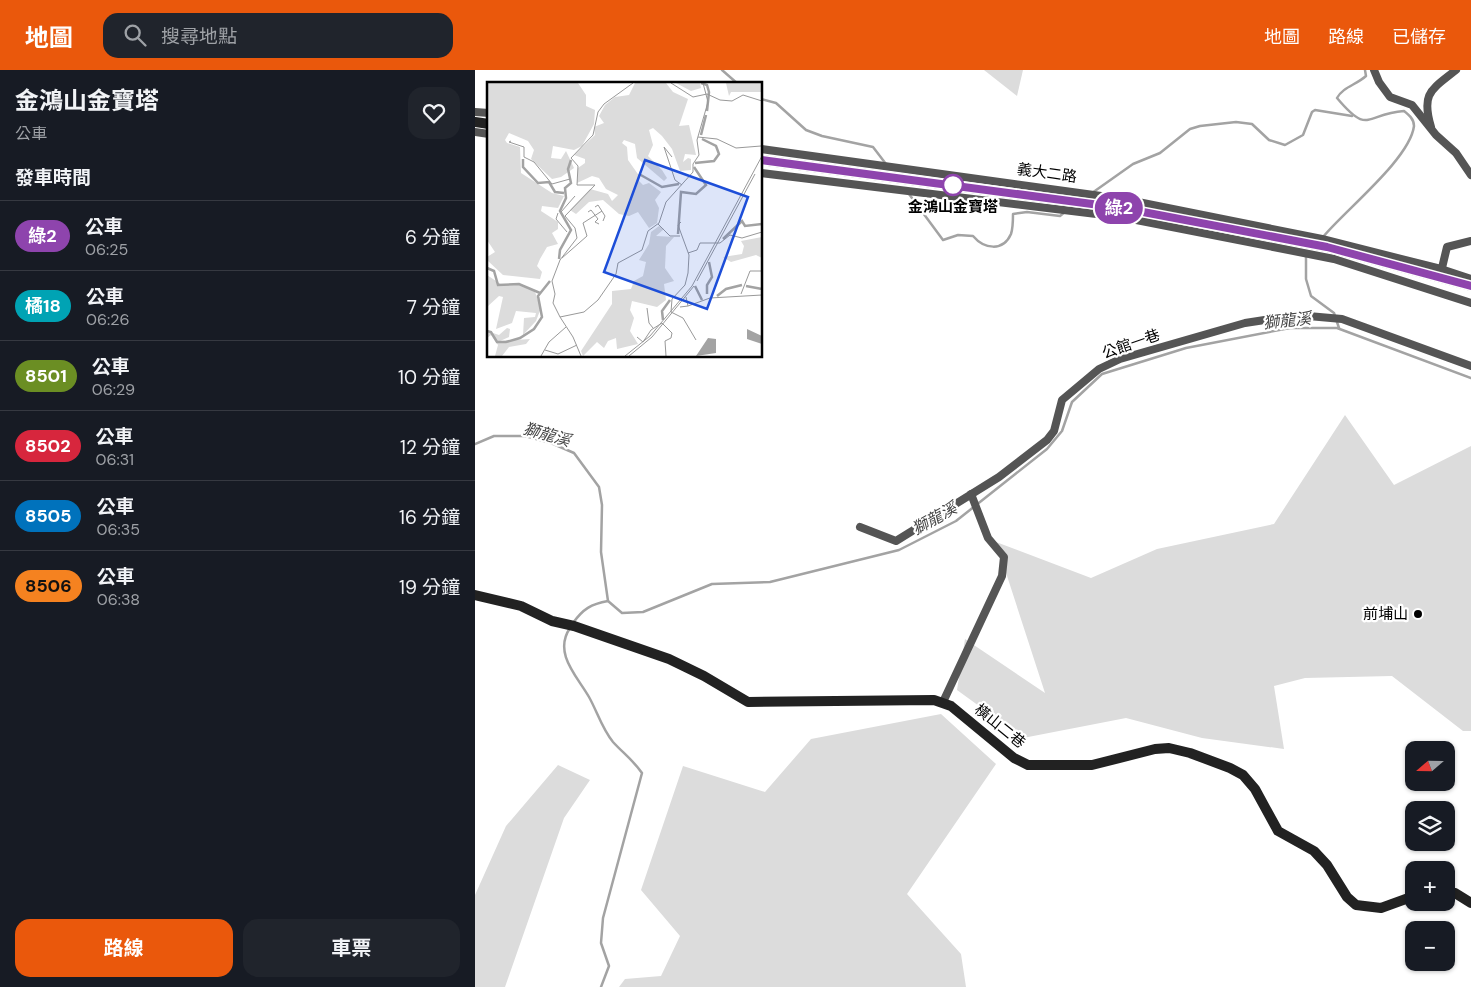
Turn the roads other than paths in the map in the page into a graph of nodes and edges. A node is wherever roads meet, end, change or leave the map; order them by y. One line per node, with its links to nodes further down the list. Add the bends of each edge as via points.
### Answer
1 (1374, 70): 3 (street, via 1390,96 1412,105)
2 (1456, 70): 3 (street, via 1427,96 1427,112)
3 (1436, 135): 7 (street, via 1456,153)
4 (763, 149): 9 (street, 義大二路, via 1123,199 1322,238)
5 (763, 160): 9 (street, 義大二路, via 1122,208)
6 (763, 174): 12 (street, via 1121,217 1334,259)
7 (1471, 175)
8 (1471, 241): 9 (street, via 1447,247)
9 (1441, 272): 10 (street, 義大二路); 11 (street, 義大二路)
10 (1471, 279)
11 (1471, 286)
12 (1471, 303)
13 (1471, 366): 14 (street, 公館一巷, via 1342,319 1297,315 1245,323 1120,359 1099,369 1062,400 1054,431 1047,440)
14 (972, 498): 15 (street, 公館一巷, via 896,541); 17 (street, via 988,538 1005,557 1002,576)
15 (860, 527)
16 (475, 595): 17 (street, via 521,606 553,621 686,666 748,702)
17 (943, 702): 19 (street, 橫山二巷, via 1014,758 1028,765 1092,765 1169,748 1230,768 1243,774 1255,788 1278,830 1314,851 1356,905 1381,908)
18 (1455, 893): 20 (street)
19 (1405, 899)
20 (1471, 903)

